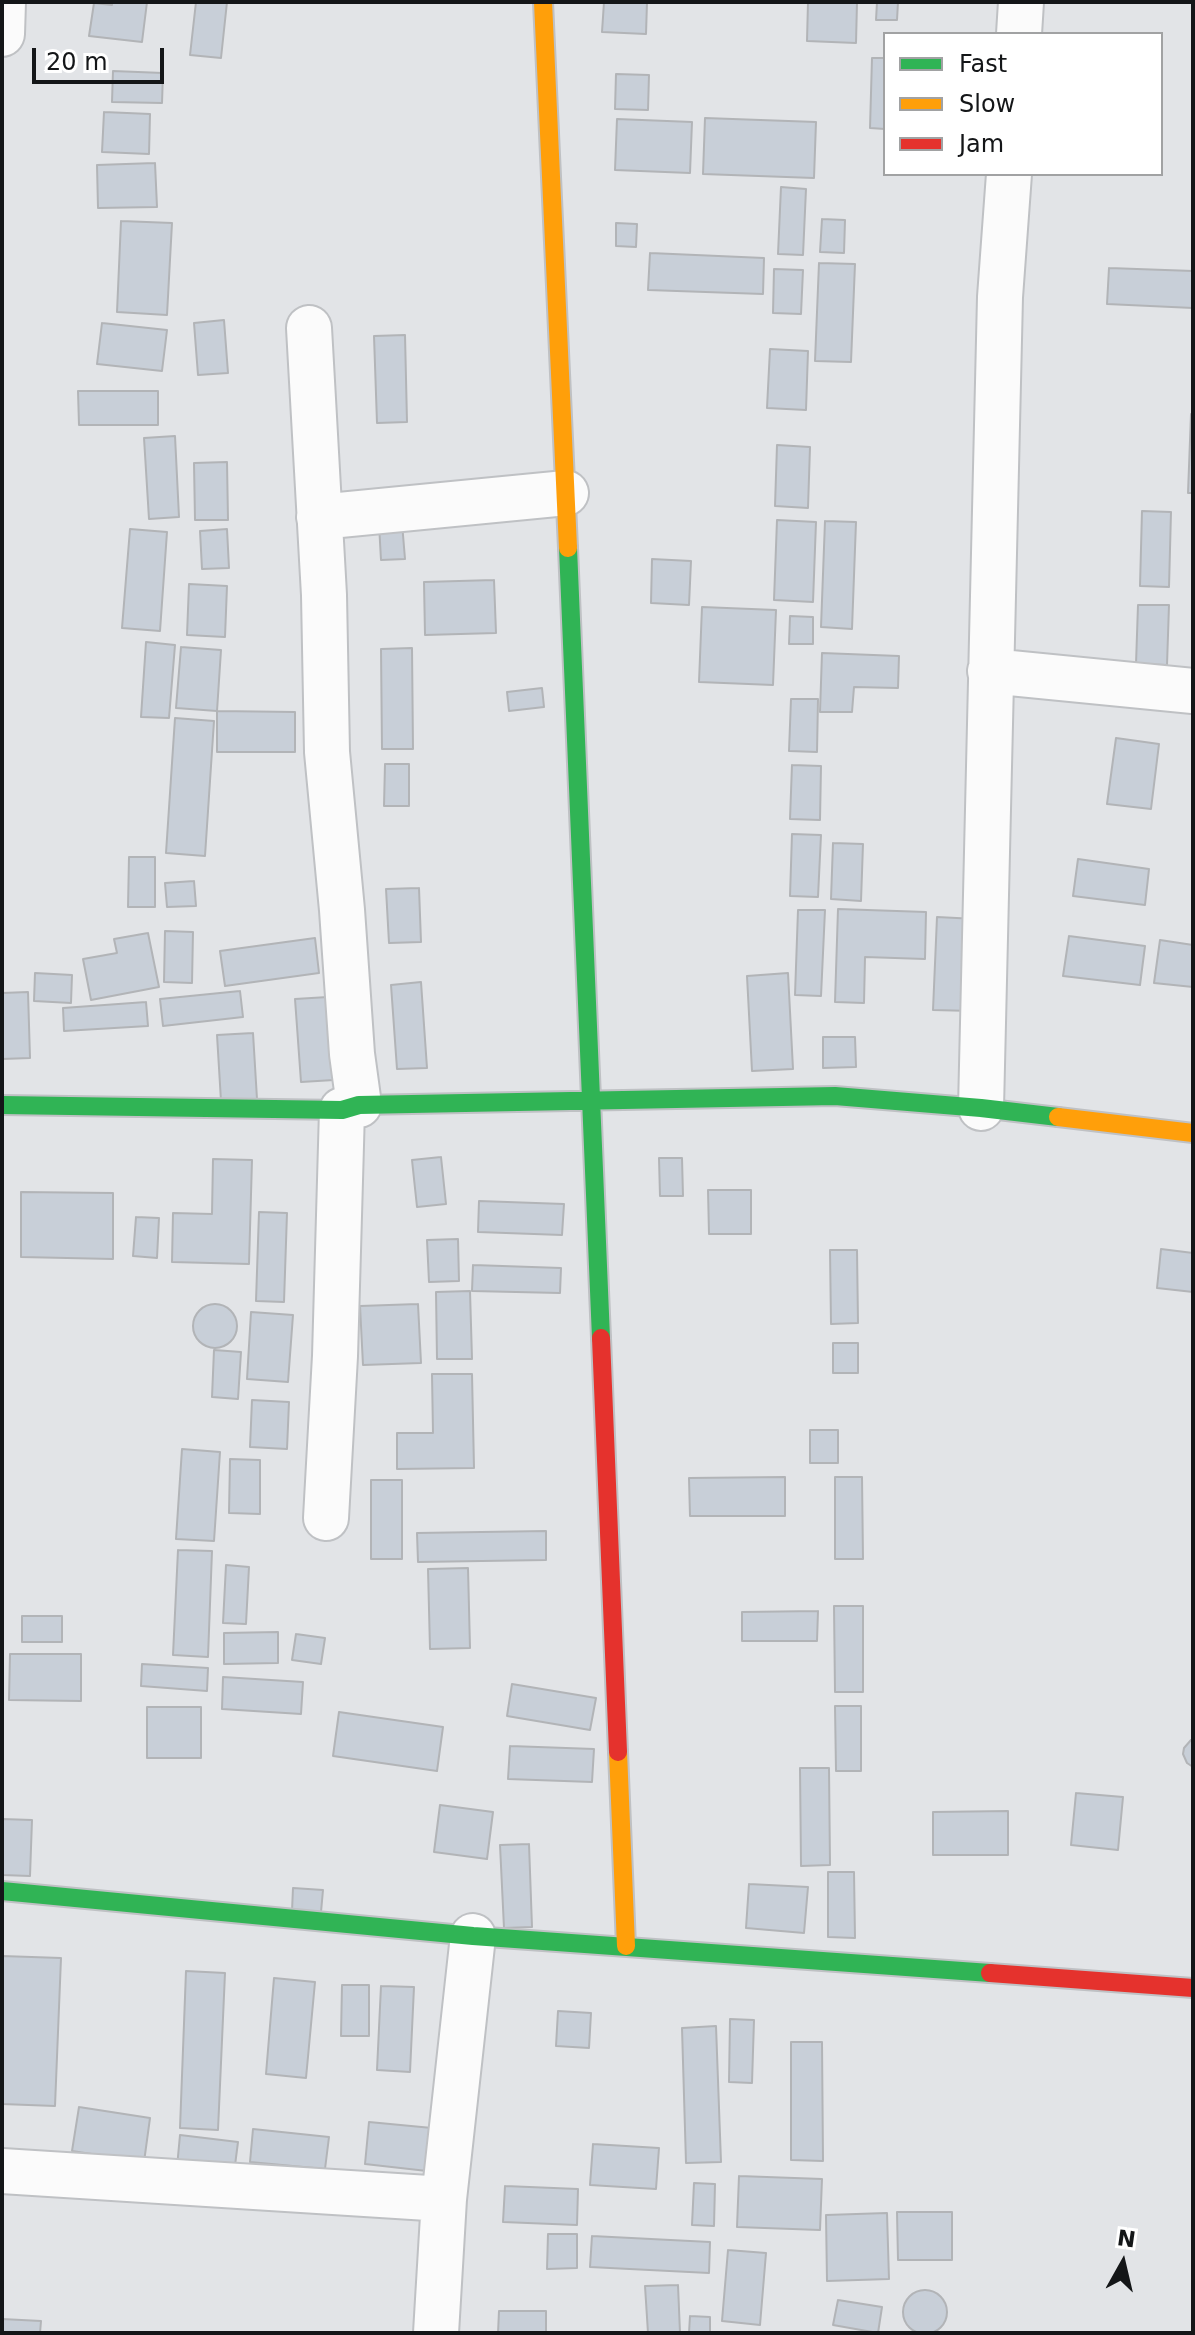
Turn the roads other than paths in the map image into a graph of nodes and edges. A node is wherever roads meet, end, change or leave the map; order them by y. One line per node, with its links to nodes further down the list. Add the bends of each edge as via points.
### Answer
1 (3, 2): 5 (street)
2 (543, 2): 8 (street)
3 (1021, 2): 4 (street)
4 (1019, 32)
5 (2, 34)
6 (1009, 176): 10 (street, via 1000,297)
7 (309, 328): 9 (street)
8 (566, 493): 9 (street); 12 (street)
9 (319, 517): 14 (street, via 327,752 352,1054)
10 (990, 671): 11 (street); 15 (street)
11 (1193, 691)
12 (589, 1101): 14 (street); 15 (street, via 835,1096); 20 (street)
13 (2, 1105): 14 (street)
14 (351, 1108): 17 (street)
15 (981, 1108): 16 (street)
16 (1193, 1133)
17 (326, 1518)
18 (2, 1891): 19 (street)
19 (473, 1936): 20 (street); 23 (street)
20 (626, 1946): 21 (street)
21 (1193, 1988)
22 (2, 2171): 23 (street)
23 (444, 2199): 24 (street)
24 (436, 2333)

